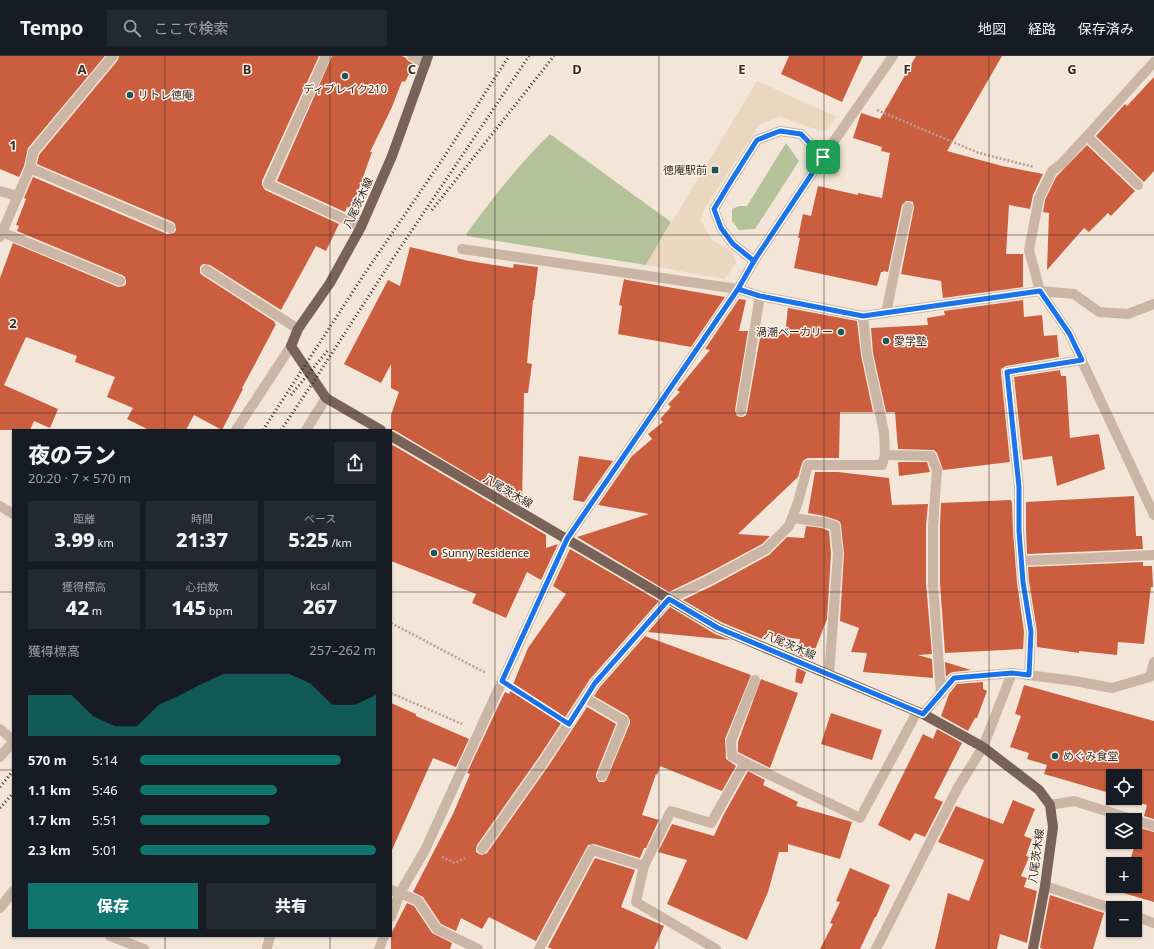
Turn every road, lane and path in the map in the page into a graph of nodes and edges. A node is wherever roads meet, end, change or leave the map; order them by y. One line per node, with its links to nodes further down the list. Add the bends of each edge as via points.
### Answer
1 (113, 56): 10 (street, via 33,152)
2 (326, 56): 17 (street, via 268,184)
3 (412, 56): 5 (street)
4 (893, 56): 7 (street)
5 (427, 60): 17 (main road, 八尾茨木線, via 392,156)
6 (1154, 62): 8 (street)
7 (860, 103): 9 (street); 11 (path, via 978,153)
8 (1087, 136): 11 (street); 12 (street)
9 (823, 157): 20 (street); 20 (street, via 801,134 780,131 757,140 714,209 721,228 733,244)
10 (30, 168): 14 (street); 16 (street)
11 (1052, 171): 24 (street, via 1039,198 1029,250)
12 (1138, 185)
13 (0, 191): 14 (street)
14 (16, 196): 18 (street)
15 (908, 207): 27 (street)
16 (170, 228)
17 (361, 228): 29 (main road, 八尾茨木線, via 330,283)
18 (1, 234): 22 (street)
19 (462, 249): 23 (street)
20 (754, 261): 23 (street)
21 (206, 270): 29 (street)
22 (120, 281)
23 (738, 289): 25 (street); 43 (street)
24 (1040, 291): 26 (street, via 1074,294 1099,312 1128,314); 27 (street); 31 (street, via 1069,333)
25 (760, 296): 28 (street); 33 (street)
26 (1154, 304)
27 (886, 312): 28 (street)
28 (863, 316): 38 (street, via 867,354 884,432)
29 (298, 329): 30 (main road, 八尾茨木線)
30 (291, 346): 32 (main road); 34 (street)
31 (1082, 360): 41 (street); 45 (street, via 1007,372 1019,487)
32 (326, 398): 35 (street); 36 (main road)
33 (741, 411)
34 (237, 429)
35 (307, 429)
36 (378, 429)
37 (392, 437): 43 (main road, 八尾茨木線)
38 (885, 455): 42 (street, via 882,466 808,465); 55 (street, via 931,456 937,470 933,525 933,583)
39 (0, 506): 40 (street)
40 (12, 513)
41 (1154, 515)
42 (792, 518): 46 (street, via 790,526 766,549); 50 (street, via 835,526 838,554)
43 (567, 539): 46 (main road, 八尾茨木線); 53 (street)
44 (1154, 555): 45 (street)
45 (1022, 561): 51 (street, via 1031,632)
46 (669, 599): 50 (main road, 八尾茨木線, via 718,628); 56 (street, via 595,683)
47 (392, 624): 53 (path)
48 (1154, 662): 51 (street, via 1150,677 1112,688)
49 (1012, 673): 51 (street); 55 (street, via 954,678); 63 (street)
50 (828, 674): 57 (main road, 八尾茨木線)
51 (1029, 675)
52 (755, 680): 65 (street, via 732,741 732,756)
53 (502, 681): 58 (path); 60 (street)
54 (392, 693): 60 (path)
55 (941, 694): 57 (street)
56 (585, 698): 58 (street); 66 (street, via 624,721)
57 (920, 713): 63 (main road, 八尾茨木線); 65 (street, via 860,818)
58 (569, 724): 69 (street)
59 (0, 729): 61 (street)
60 (479, 732): 70 (street)
61 (12, 740)
62 (12, 742): 64 (street)
63 (983, 747): 67 (main road, 八尾茨木線, via 1039,790); 89 (street, via 957,790)
64 (0, 757)
65 (745, 762): 71 (street, via 711,823 671,811)
66 (602, 776)
67 (1050, 805): 68 (street, via 1074,801); 72 (main road, 八尾茨木線, via 1053,827)
68 (1154, 826)
69 (482, 849): 70 (path, via 455,863)
70 (425, 850): 73 (street)
71 (644, 866): 87 (street, via 592,850); 88 (street, via 636,902)
72 (1045, 886): 75 (street); 90 (main road, 八尾茨木線)
73 (396, 891): 77 (street); 86 (street, via 418,901 437,929)
74 (12, 895): 76 (street)
75 (1106, 907)
76 (0, 908)
77 (392, 912)
78 (1142, 919): 79 (street)
79 (1154, 923)
80 (113, 937): 84 (street)
81 (270, 937): 83 (street)
82 (384, 937): 85 (street)
83 (266, 948)
84 (144, 949)
85 (379, 949)
86 (478, 949)
87 (539, 949)
88 (716, 949)
89 (876, 949)
90 (1033, 949)

